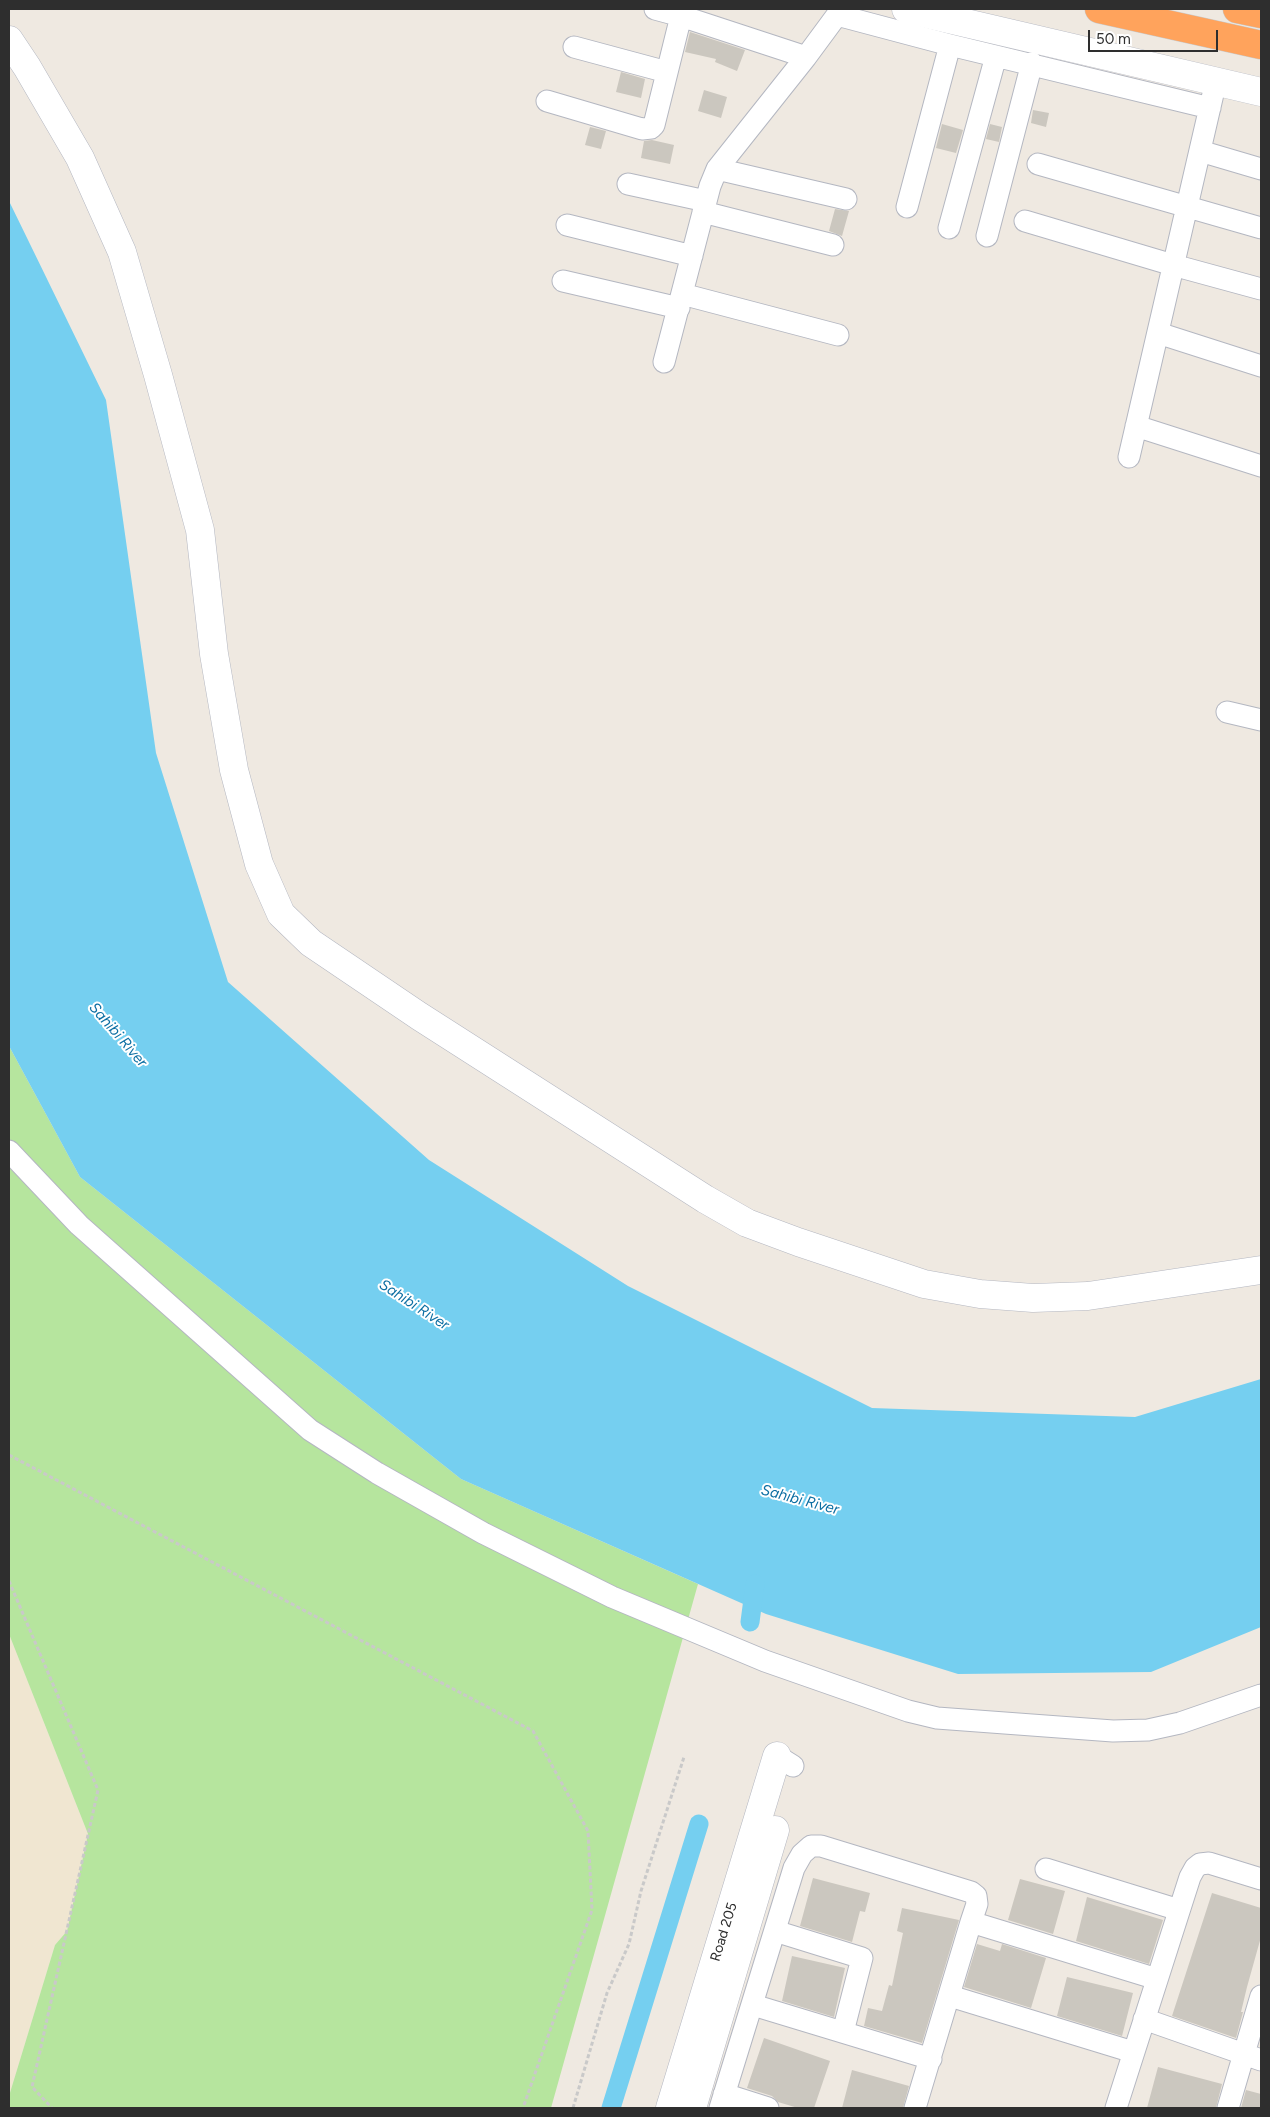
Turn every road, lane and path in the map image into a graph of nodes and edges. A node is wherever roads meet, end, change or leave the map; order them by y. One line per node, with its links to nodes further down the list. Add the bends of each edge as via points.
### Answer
1 (655, 9): 7 (street)
2 (906, 9): 16 (street)
3 (1099, 9): 10 (highway)
4 (1237, 9): 6 (highway)
5 (840, 12): 9 (street); 13 (street)
6 (1261, 14)
7 (681, 16): 13 (street); 15 (street)
8 (9, 40): 50 (street, via 80,158 122,252 200,530 214,654 234,770 259,864 281,914 310,944 705,1199 747,1223 798,1242 924,1284 980,1294 1024,1297 1088,1296)
9 (950, 45): 12 (street); 28 (street)
10 (1261, 45)
11 (574, 47): 15 (street)
12 (996, 56): 14 (street); 31 (street)
13 (806, 57): 22 (street)
14 (1032, 63): 19 (street); 33 (street)
15 (667, 72): 18 (street, via 654,125 647,130)
16 (1216, 82): 17 (street); 19 (street)
17 (1261, 92)
18 (547, 100)
19 (1210, 108): 20 (street)
20 (1200, 151): 23 (street); 27 (street)
21 (1038, 164): 27 (street)
22 (717, 169): 25 (street); 26 (street)
23 (1261, 169)
24 (628, 184): 26 (street)
25 (846, 199)
26 (704, 206): 34 (street); 35 (street)
27 (1187, 206): 32 (street); 36 (street)
28 (907, 207)
29 (1024, 220): 36 (street)
30 (566, 225): 35 (street)
31 (949, 228)
32 (1261, 228)
33 (987, 236)
34 (833, 245)
35 (692, 256): 39 (street)
36 (1173, 265): 38 (street); 40 (street)
37 (563, 281): 39 (street)
38 (1261, 289)
39 (680, 301): 41 (street); 42 (street)
40 (1158, 333): 43 (street); 44 (street)
41 (838, 335)
42 (664, 362)
43 (1261, 366)
44 (1136, 426): 45 (street); 46 (street)
45 (1129, 457)
46 (1261, 466)
47 (1227, 712): 48 (street)
48 (1261, 720)
49 (9, 1151): 53 (street, via 79,1225 310,1430 483,1533 612,1597 764,1661 937,1718 1113,1731 1148,1730 1180,1723)
50 (1261, 1270)
51 (9, 1455): 71 (path, via 533,1731 588,1831 592,1910)
52 (9, 1581): 70 (path, via 98,1790 32,2087)
53 (1261, 1695)
54 (684, 1757): 72 (path, via 641,1891 628,1944 607,1993)
55 (1046, 1869): 57 (street)
56 (1261, 1879): 57 (street, via 1209,1863 1200,1864 1190,1877)
57 (1179, 1910): 60 (street)
58 (971, 1922): 59 (street, via 976,1904 976,1896 971,1892 811,1846 794,1868); 60 (street); 61 (street)
59 (775, 1931): 63 (street); 65 (street, via 862,1958)
60 (1157, 1979): 64 (street)
61 (950, 1996): 66 (street); 68 (street)
62 (1261, 1996): 67 (street)
63 (753, 2005): 65 (street); 69 (street)
64 (1144, 2019): 66 (street); 67 (street)
65 (844, 2032): 68 (street)
66 (1133, 2052): 77 (street)
67 (1253, 2057): 78 (street)
68 (931, 2059): 76 (street)
69 (722, 2101): 75 (street)
70 (52, 2108)
71 (523, 2108)
72 (573, 2108)
73 (670, 2108): 74 (street, Road 205, via 785,1761)
74 (692, 2108)
75 (768, 2108)
76 (915, 2108)
77 (1116, 2108)
78 (1228, 2108)

